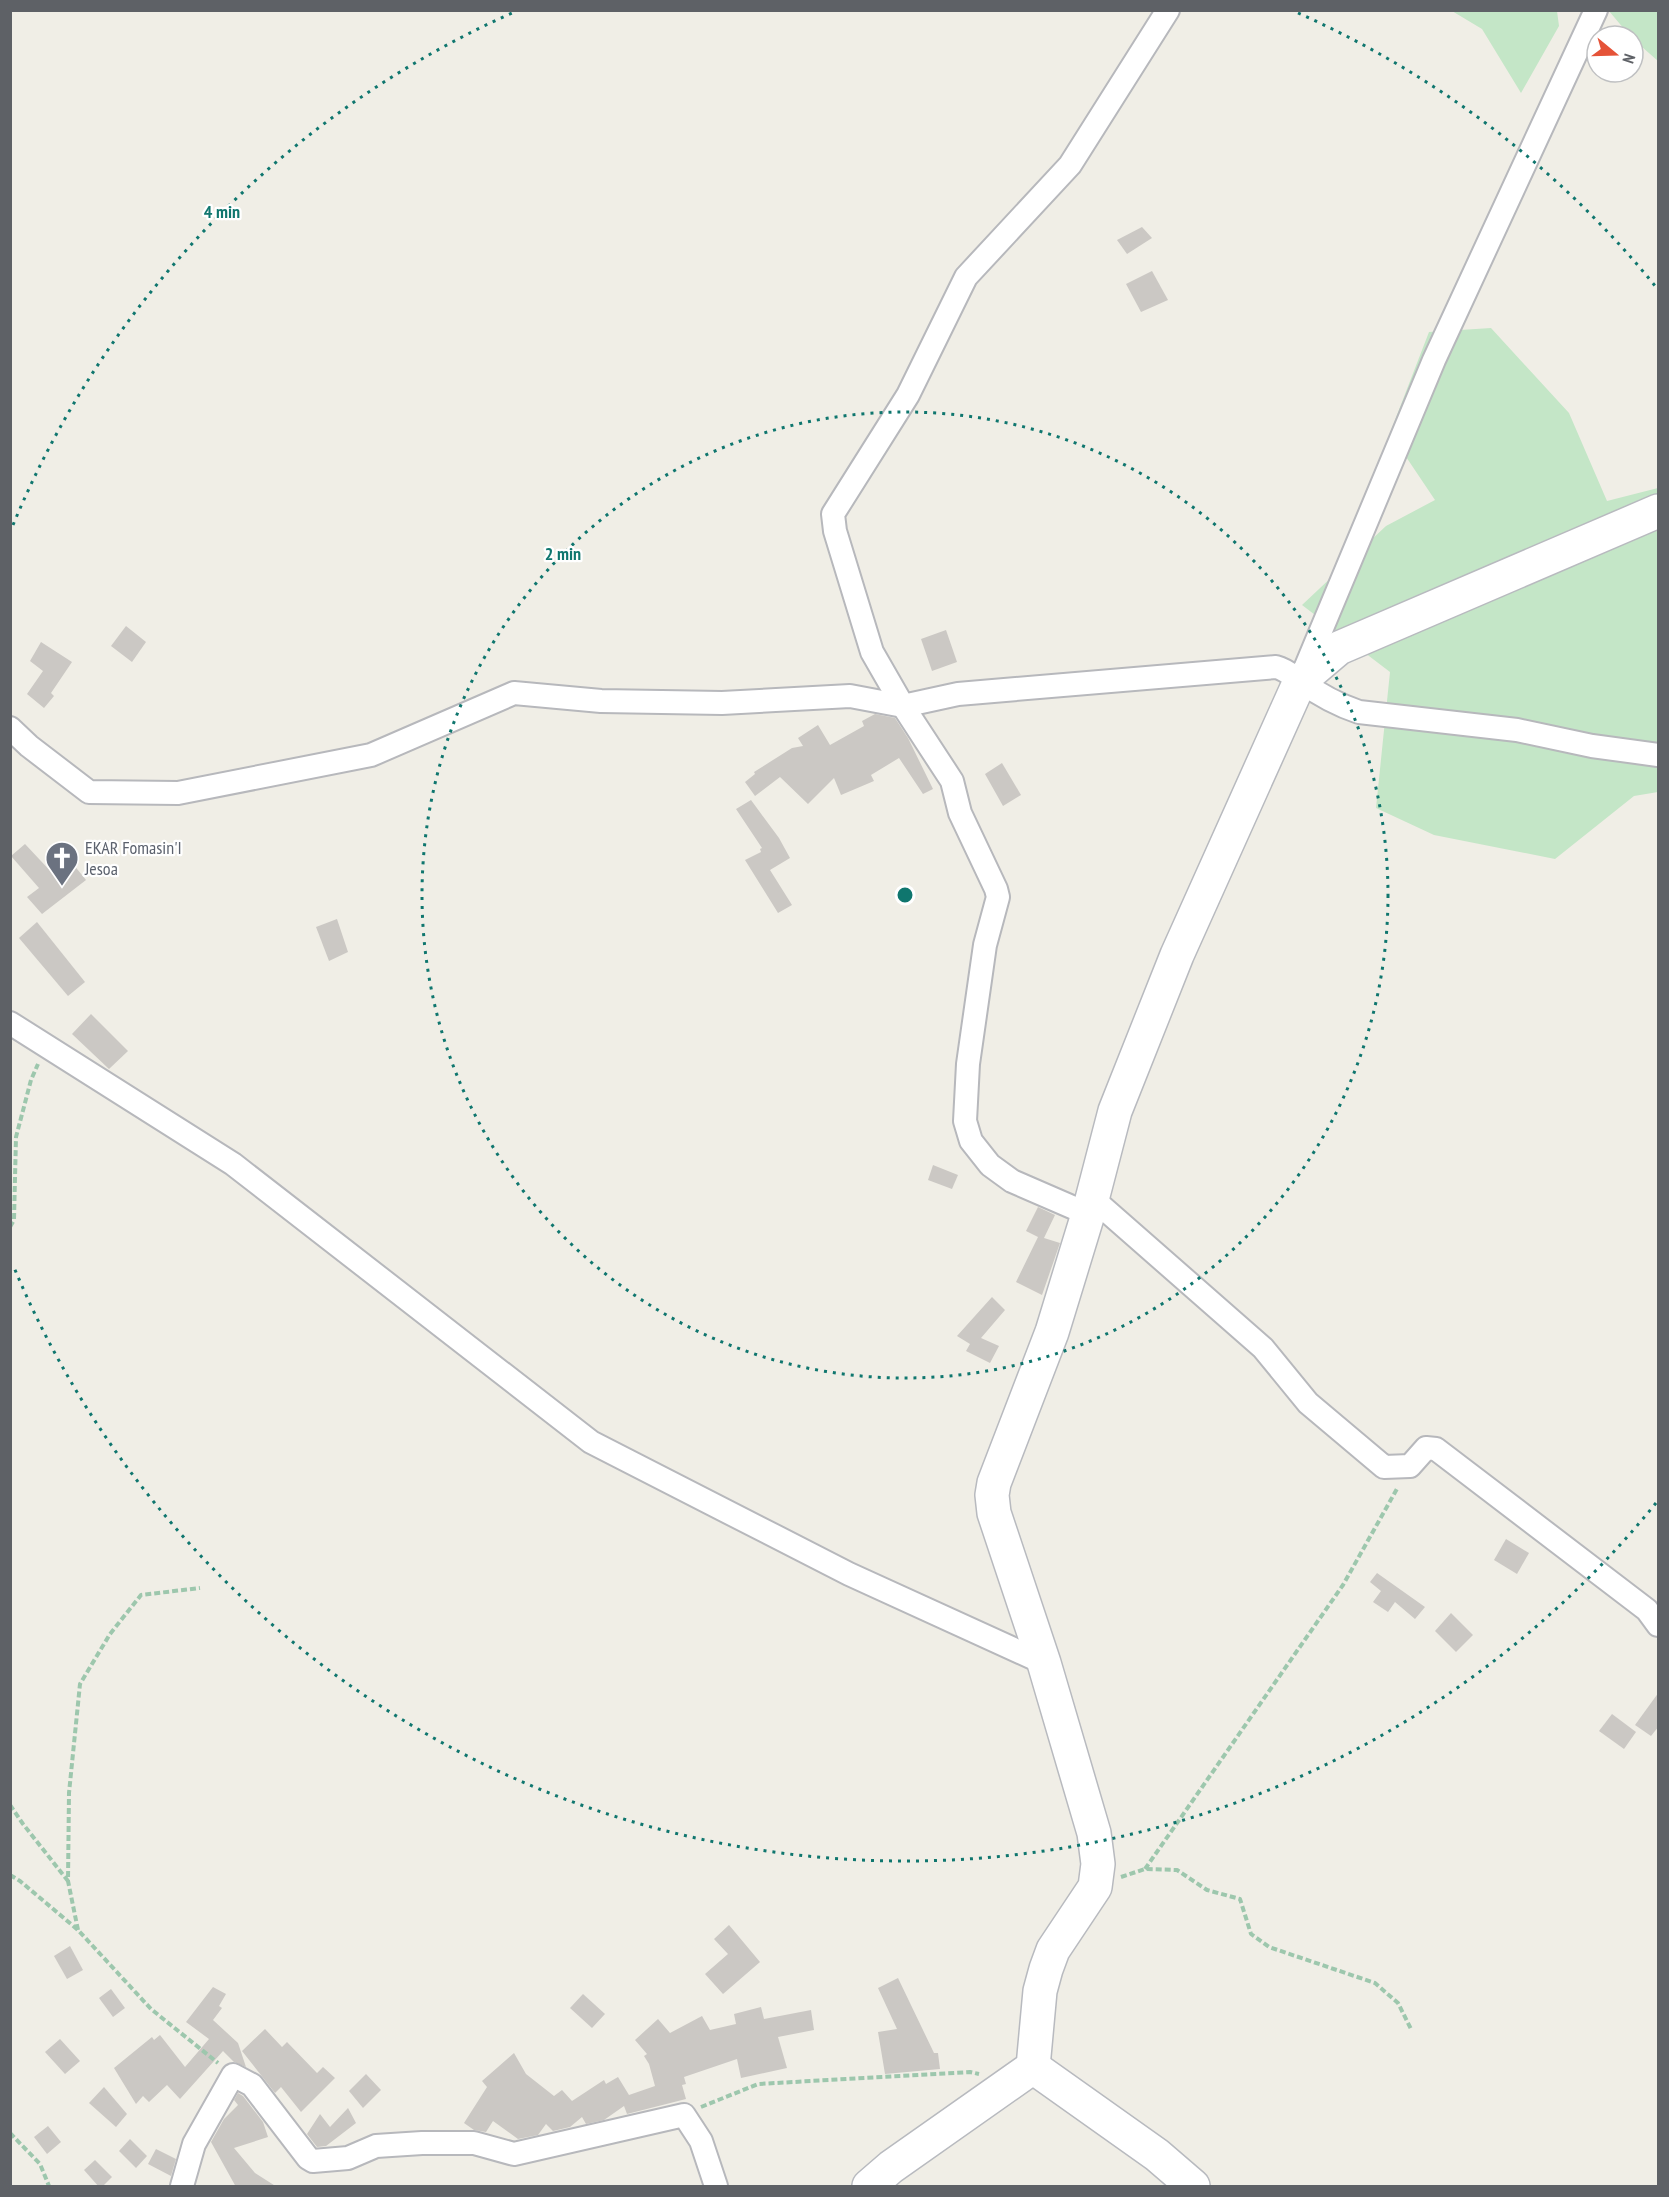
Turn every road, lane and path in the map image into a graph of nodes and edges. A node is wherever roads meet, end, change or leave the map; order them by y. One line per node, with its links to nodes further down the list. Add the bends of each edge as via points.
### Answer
1 (1168, 10): 5 (street, via 1070,165 966,277 908,395 833,514 872,651)
2 (1596, 10): 4 (street, via 1434,360)
3 (1659, 511): 4 (street, via 1339,648)
4 (1300, 681): 5 (street, via 1288,671 1276,668 958,694); 7 (street, via 1339,705 1359,712 1516,730); 10 (street, via 1177,955 1115,1111)
5 (903, 706): 6 (street, via 850,696 722,703 601,701 514,693 371,755 178,794 89,792); 10 (street, via 952,782 960,813 998,897 985,945 968,1064 965,1121 971,1141 990,1165 1012,1181)
6 (10, 728)
7 (1659, 755)
8 (10, 1023): 9 (street)
9 (46, 1044): 11 (path, via 30,1080 16,1137 14,1220); 15 (street, via 233,1164 591,1442 849,1574)
10 (1090, 1206): 12 (street, via 1263,1348 1308,1402 1384,1467); 15 (street, via 1052,1332 992,1495 994,1513)
11 (10, 1227)
12 (1410, 1467): 14 (street, via 1426,1448 1436,1449 1647,1610); 20 (path, via 1343,1585 1144,1869 1177,1870 1207,1890 1240,1899 1251,1934 1269,1947 1375,1983 1398,2003)
13 (200, 1588): 18 (path, via 141,1594 110,1634 80,1684 69,1793)
14 (1659, 1625)
15 (1044, 1662): 21 (street, via 1094,1833 1098,1864 1095,1887 1053,1950)
16 (10, 1804): 18 (path)
17 (10, 1875): 19 (path)
18 (68, 1881): 19 (path)
19 (78, 1930): 22 (path, via 151,2009)
20 (1412, 2029)
21 (1020, 2075): 23 (path, via 970,2072 758,2084); 28 (street); 29 (street, via 1157,2155)
22 (233, 2076): 23 (street, via 252,2085 313,2161 348,2158 376,2146 422,2143 474,2143 514,2154); 26 (street, via 194,2144)
23 (684, 2115): 27 (street, via 701,2141)
24 (10, 2133): 25 (path, via 40,2164)
25 (49, 2187)
26 (182, 2187)
27 (716, 2187)
28 (869, 2187)
29 (1193, 2187)

